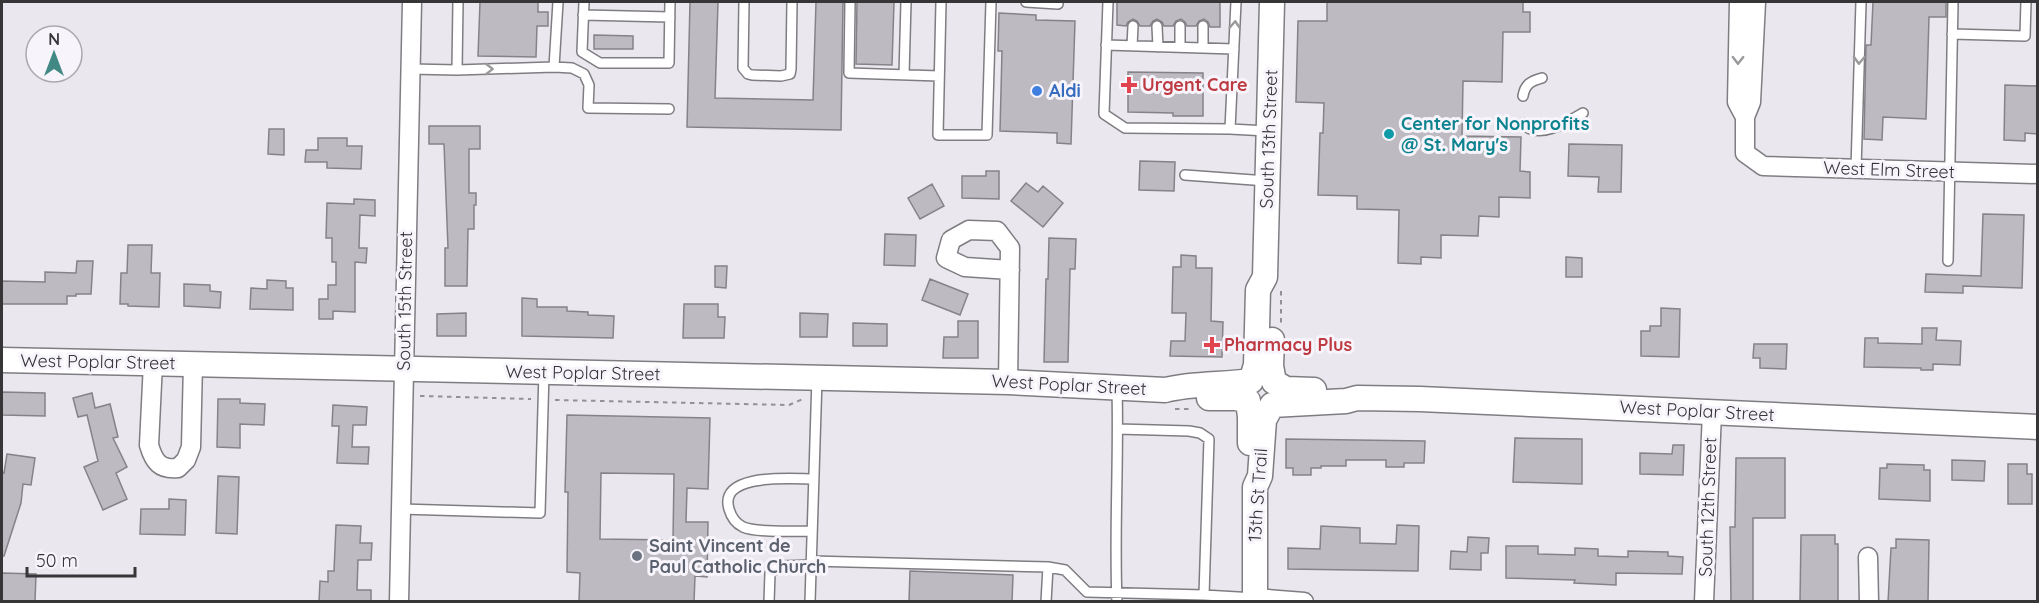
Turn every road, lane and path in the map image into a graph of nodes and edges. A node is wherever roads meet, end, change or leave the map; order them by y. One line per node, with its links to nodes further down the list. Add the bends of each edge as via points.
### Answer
1 (412, 2): 36 (street, South 15th Street)
2 (458, 2): 37 (lane)
3 (558, 2): 35 (lane)
4 (584, 2): 22 (lane)
5 (670, 2): 23 (lane)
6 (744, 2): 7 (lane, via 743,68 752,75 781,76 790,74 792,69)
7 (792, 2)
8 (850, 2): 38 (lane, via 849,73)
9 (906, 2): 38 (lane)
10 (941, 2): 39 (lane)
11 (992, 2): 39 (lane, via 987,135 938,135)
12 (1026, 2): 13 (lane)
13 (1059, 2)
14 (1108, 2): 29 (lane)
15 (1236, 2): 34 (lane, one-way to 15)
16 (1272, 2): 47 (street, South 13th Street)
17 (1740, 2): 44 (street, one-way to 44, via 1737,102)
18 (1756, 2): 44 (street, via 1751,102)
19 (1861, 2): 48 (lane, one-way to 48)
20 (1953, 2): 28 (lane)
21 (2026, 2): 28 (lane, via 2025,36)
22 (583, 15): 23 (lane); 23 (lane, via 582,52 600,63 669,63)
23 (670, 17)
24 (1133, 26): 30 (lane)
25 (1157, 26): 31 (lane)
26 (1180, 26): 32 (lane)
27 (1203, 26): 33 (lane)
28 (1952, 34): 49 (lane)
29 (1107, 45): 30 (lane); 46 (lane, via 1104,114 1111,119 1125,128)
30 (1132, 46): 31 (lane)
31 (1158, 47): 32 (lane)
32 (1180, 47): 33 (lane)
33 (1203, 48): 34 (lane)
34 (1234, 49): 46 (lane)
35 (554, 67): 37 (lane, one-way to 35); 42 (lane, via 572,68 584,74 589,85 588,108)
36 (410, 69): 37 (lane); 58 (street, South 15th Street)
37 (457, 70)
38 (903, 75): 39 (lane)
39 (939, 76)
40 (1542, 78): 41 (lane, via 1530,82)
41 (1523, 96)
42 (669, 109)
43 (1583, 113): 45 (lane, via 1549,129 1527,129)
44 (1745, 117): 48 (street, West Elm Street, via 1745,153 1763,166)
45 (1523, 123)
46 (1230, 129): 47 (lane)
47 (1269, 131): 52 (street, South 13th Street)
48 (1856, 169): 49 (street, West Elm Street)
49 (1950, 172): 50 (street, West Elm Street); 53 (lane)
50 (2037, 174)
51 (1185, 176): 52 (lane)
52 (1267, 182): 63 (street, South 13th Street, via 1265,277 1273,289 1271,366)
53 (1948, 261)
54 (1010, 270): 60 (street)
55 (2, 360): 56 (street, West Poplar Street)
56 (153, 363): 57 (street, West Poplar Street); 57 (street, via 149,445 160,467 169,469 178,468 186,460 191,447)
57 (193, 364): 58 (street, West Poplar Street)
58 (404, 369): 59 (street, West Poplar Street); 64 (street, South 15th Street)
59 (544, 372): 62 (street, West Poplar Street); 65 (lane)
60 (1008, 382): 61 (street, West Poplar Street); 62 (street, West Poplar Street)
61 (1117, 387): 63 (street, West Poplar Street); 68 (lane)
62 (812, 388): 65 (path, via 789,405); 69 (lane)
63 (1261, 392): 66 (street, West Poplar Street, via 1310,389 1349,393 1357,398); 77 (street, South 13th Street, via 1264,420 1260,476 1255,486)
64 (403, 396): 65 (path); 70 (street, South 15th Street)
65 (544, 399): 70 (lane, via 540,513)
66 (1712, 412): 67 (street, West Poplar Street); 83 (street, South 12th Street)
67 (2037, 427)
68 (1118, 429): 75 (lane, via 1189,431 1209,439); 76 (lane)
69 (813, 479): 71 (lane); 71 (lane, via 749,482 731,492 728,504 732,517 742,526 755,530)
70 (401, 509): 78 (street, South 15th Street)
71 (812, 531): 73 (lane)
72 (1868, 557): 84 (street)
73 (811, 563): 74 (lane); 79 (lane, via 780,566 770,573); 80 (lane)
74 (1048, 567): 76 (lane, via 1065,570 1087,592); 81 (lane)
75 (1204, 595): 76 (lane); 77 (lane)
76 (1117, 597)
77 (1255, 600): 82 (street)
78 (399, 602)
79 (770, 602)
80 (810, 602)
81 (1046, 602)
82 (1304, 602)
83 (1704, 602)
84 (1869, 602)

